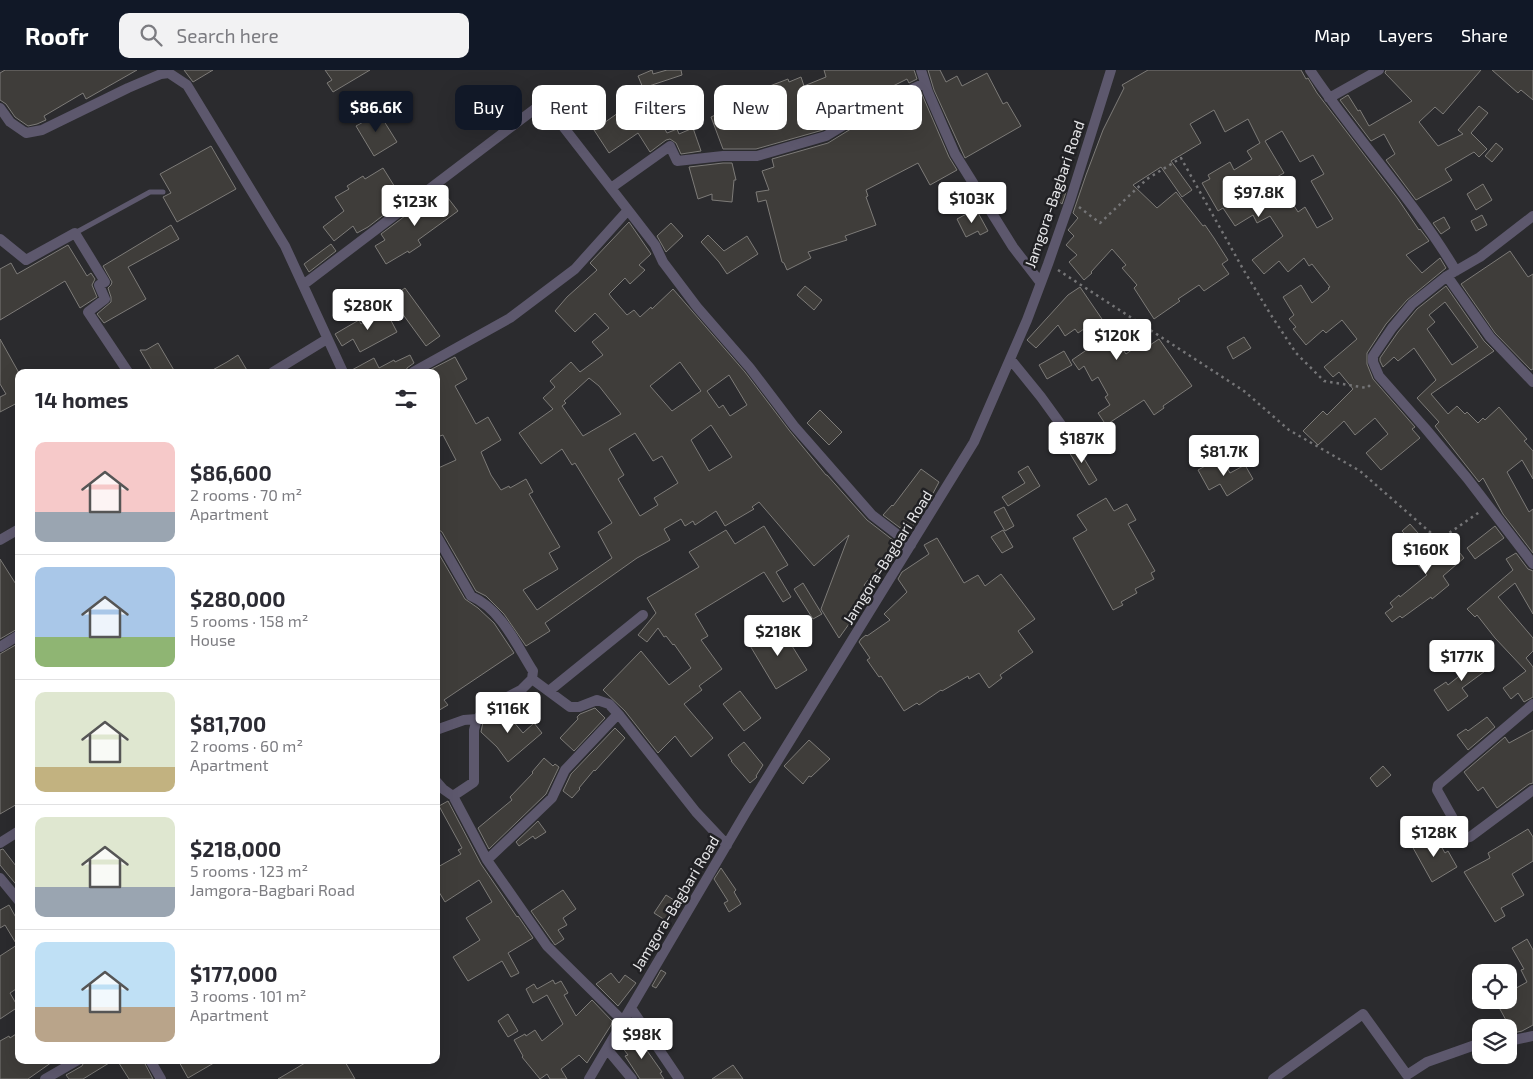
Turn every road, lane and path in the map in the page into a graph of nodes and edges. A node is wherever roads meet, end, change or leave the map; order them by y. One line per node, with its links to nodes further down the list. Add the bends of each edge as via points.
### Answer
1 (921, 70): 5 (street)
2 (1111, 70): 10 (street, Jamgora-Bagbari Road)
3 (1312, 70): 6 (street)
4 (1379, 70): 6 (street)
5 (925, 83): 8 (street, via 877,105 826,136 757,156 677,161 670,146); 18 (street, via 955,154 1013,247)
6 (1329, 98): 16 (street, via 1440,243)
7 (0, 108): 19 (street, via 10,122 26,133 42,130 162,74 176,77 186,85 280,238)
8 (611, 188): 11 (street); 19 (street, via 544,102)
9 (163, 192): 13 (lane, via 150,192)
10 (1070, 201): 15 (street, Jamgora-Bagbari Road); 26 (path, via 1100,223 1146,179 1182,158 1243,269 1296,353 1324,381 1366,388)
11 (628, 210): 25 (street, via 575,269 546,291 510,318); 33 (street, via 697,307 750,368 794,426 872,515)
12 (1533, 216): 16 (street, via 1480,257)
13 (75, 233): 14 (street, via 26,260); 22 (street, via 105,282 99,285 105,299 88,312)
14 (0, 239)
15 (1048, 264): 18 (street, Jamgora-Bagbari Road); 29 (path, via 1244,391 1289,430 1360,471 1439,540)
16 (1456, 271): 17 (street)
17 (1447, 276): 26 (street, via 1412,304 1376,350 1373,362); 27 (street, via 1490,337)
18 (1040, 282): 21 (street, Jamgora-Bagbari Road)
19 (303, 285): 20 (street)
20 (327, 339): 23 (street); 24 (street)
21 (1011, 360): 28 (street); 33 (street, Jamgora-Bagbari Road, via 974,442)
22 (126, 369)
23 (278, 369)
24 (342, 369)
25 (418, 369)
26 (1379, 376): 29 (street)
27 (1533, 382)
28 (1062, 426)
29 (1488, 506): 34 (street)
30 (15, 531): 31 (street)
31 (0, 540)
32 (440, 542): 38 (street, via 471,596 500,619 532,671)
33 (912, 545): 49 (street, Jamgora-Bagbari Road)
34 (1533, 564)
35 (644, 615): 39 (street)
36 (15, 638): 37 (street)
37 (0, 647)
38 (532, 679): 39 (street); 42 (street, via 521,690 485,710)
39 (549, 692): 41 (street, via 570,707 597,700 609,704)
40 (1533, 704): 45 (street, via 1438,785 1437,790 1464,838 1470,837)
41 (618, 714): 49 (street, via 696,812); 50 (street, via 565,770 552,798)
42 (477, 720): 43 (street, via 464,720); 46 (street, via 474,730 474,782)
43 (440, 729)
44 (440, 786): 46 (street)
45 (1533, 790)
46 (453, 796): 50 (street)
47 (15, 834): 48 (street)
48 (0, 843)
49 (727, 845): 53 (street, Jamgora-Bagbari Road)
50 (487, 860): 54 (street, via 547,946)
51 (0, 878): 52 (street)
52 (15, 896)
53 (631, 1008): 54 (street, Jamgora-Bagbari Road); 65 (street)
54 (623, 1021): 58 (street, Jamgora-Bagbari Road)
55 (1533, 1036): 56 (street)
56 (1517, 1039)
57 (1472, 1046): 66 (street, via 1427,1062 1407,1075 1363,1014)
58 (607, 1049): 63 (street, Jamgora-Bagbari Road); 64 (street)
59 (71, 1064): 61 (street)
60 (152, 1064): 62 (street)
61 (45, 1079)
62 (161, 1079)
63 (589, 1079)
64 (632, 1079)
65 (679, 1079)
66 (1273, 1079)

